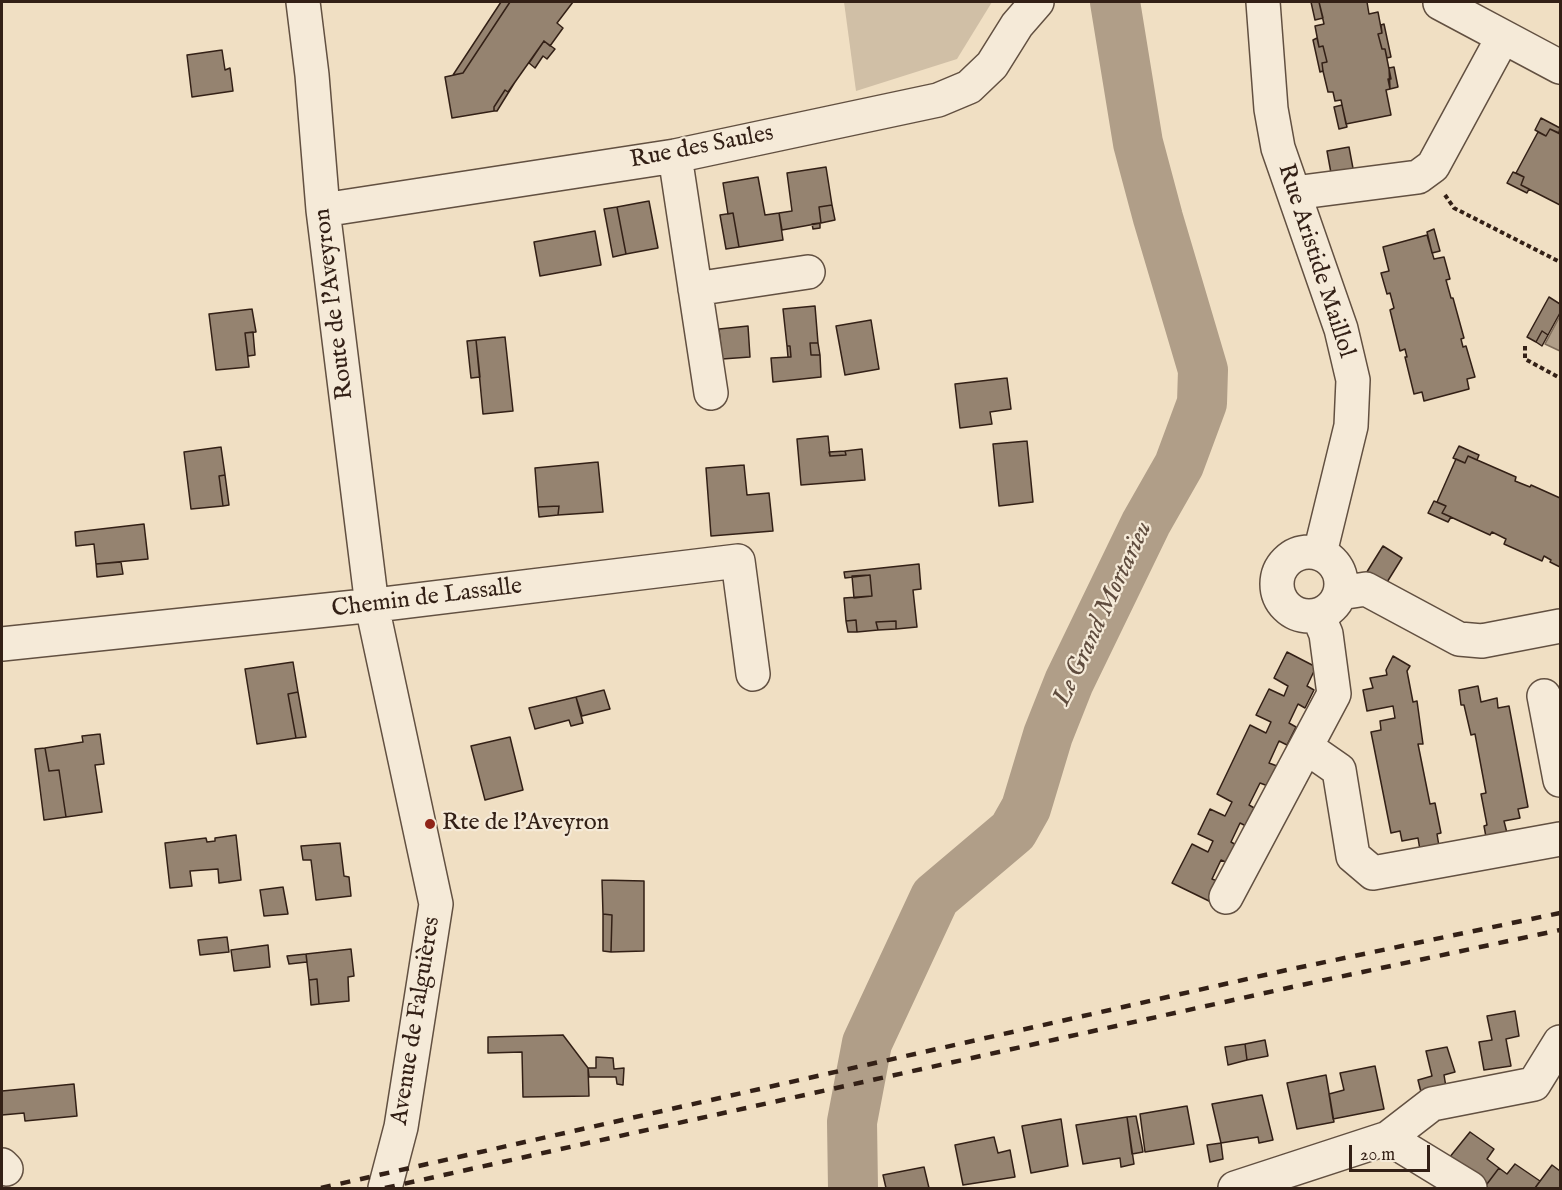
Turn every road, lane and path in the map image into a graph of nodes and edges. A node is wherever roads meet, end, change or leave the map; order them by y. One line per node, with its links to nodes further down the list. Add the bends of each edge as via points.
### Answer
1 (303, 2): 10 (street, Route de l'Aveyron)
2 (1037, 2): 7 (street, Rue des Saules, via 992,65 969,87 938,100)
3 (1263, 2): 9 (street, Rue Aristide Maillol, via 1271,109 1278,148)
4 (1440, 3): 5 (street)
5 (1503, 37): 6 (street); 8 (street, via 1433,166)
6 (1560, 67)
7 (675, 156): 10 (street, Rue des Saules); 13 (street)
8 (1426, 171): 9 (street, via 1418,177); 11 (path, via 1454,208)
9 (1294, 193): 17 (street, Rue Aristide Maillol, via 1341,329 1353,380 1351,426)
10 (323, 210): 19 (street, Route de l'Aveyron)
11 (1560, 262)
12 (808, 272): 13 (street)
13 (695, 289): 16 (street)
14 (1525, 346): 15 (path, via 1525,359)
15 (1560, 378)
16 (711, 393)
17 (1320, 553): 18 (street, via 1337,567 1341,578); 18 (street, via 1293,555 1284,562 1278,572 1277,592 1292,612 1303,615)
18 (1329, 604): 20 (street, via 1366,589 1459,639 1482,641); 24 (street, via 1326,634 1334,694)
19 (372, 606): 21 (street, Chemin de Lassalle); 22 (street, Chemin de Lassalle, via 738,561); 30 (street, Avenue de Falguières, via 436,904 401,1127)
20 (1560, 626)
21 (2, 644)
22 (753, 674)
23 (1544, 696): 25 (street)
24 (1306, 747): 26 (street, via 1339,770 1353,856 1373,873); 27 (street)
25 (1560, 780)
26 (1560, 839)
27 (1226, 897)
28 (1560, 1042): 29 (street, via 1534,1084 1432,1104)
29 (1388, 1138): 32 (street); 33 (street)
30 (385, 1188)
31 (1220, 1188): 32 (street)
32 (1235, 1188)
33 (1470, 1188)

